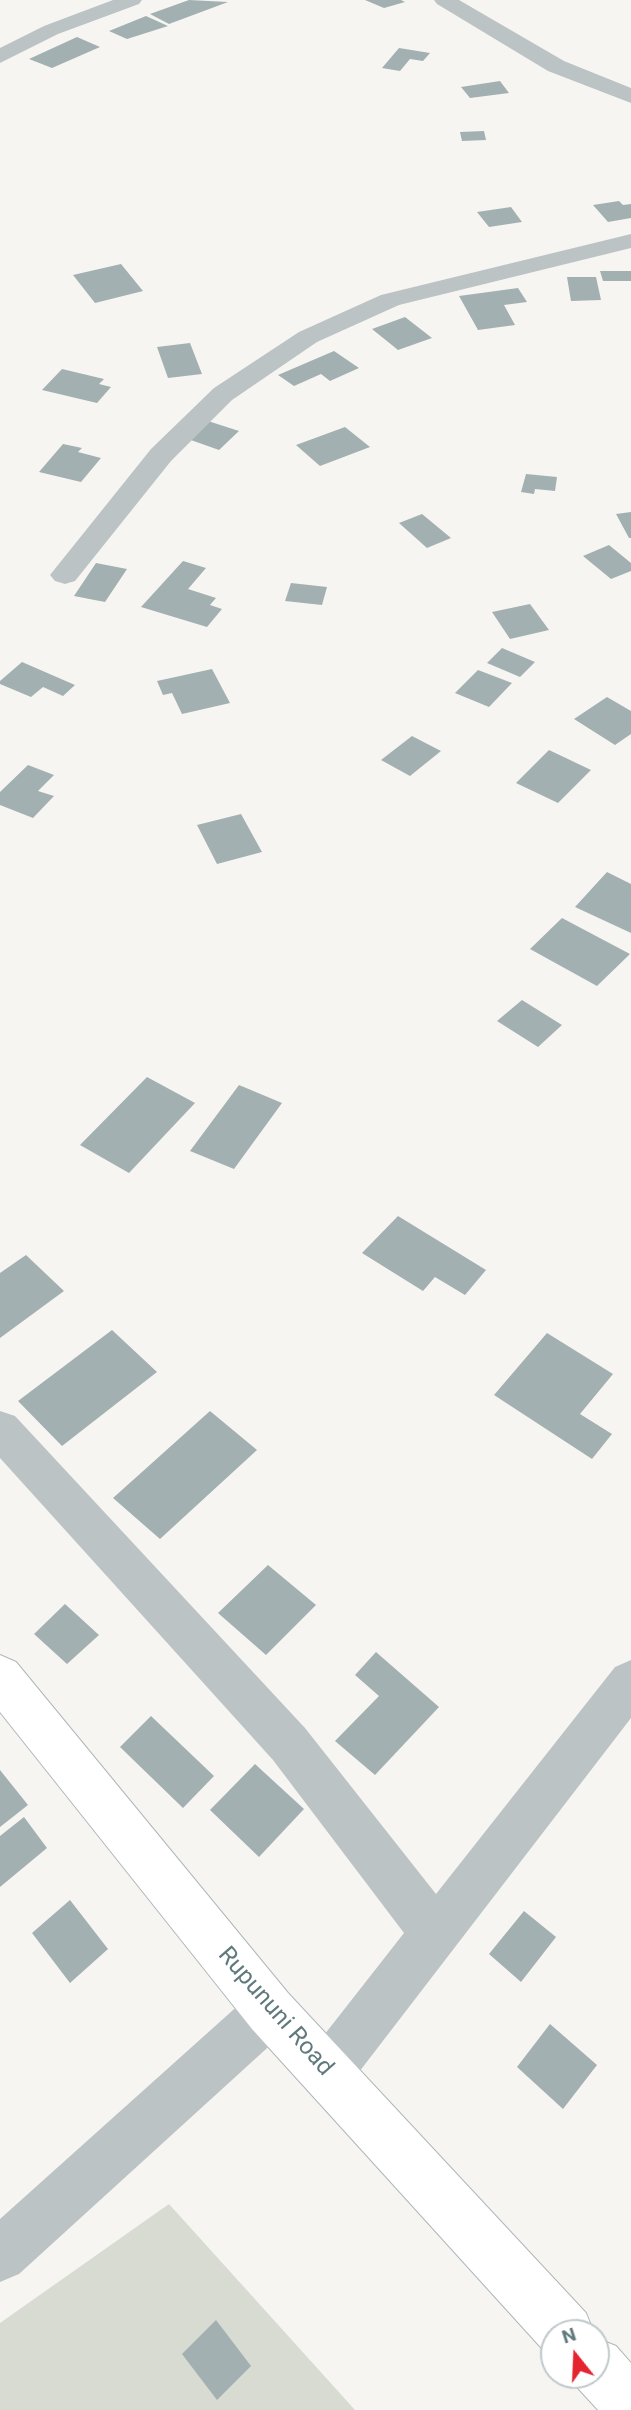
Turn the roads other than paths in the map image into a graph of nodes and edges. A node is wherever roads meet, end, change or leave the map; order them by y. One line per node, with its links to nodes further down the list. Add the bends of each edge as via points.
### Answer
1 (132, 0): 3 (street, via 51,30)
2 (444, 0): 4 (street, via 555,66)
3 (0, 57)
4 (631, 96)
5 (631, 241): 6 (street, via 390,300 308,337 223,394 170,446)
6 (65, 575)
7 (0, 1429): 10 (street, via 289,1744)
8 (0, 1677): 11 (main road, Rupununi Road)
9 (631, 1682): 10 (street)
10 (436, 1934): 12 (street)
11 (270, 2011): 12 (main road, Rupununi Road); 13 (street)
12 (328, 2071): 14 (main road, Rupununi Road)
13 (0, 2255)
14 (553, 2319)
15 (610, 2382): 16 (main road)
16 (631, 2405)

